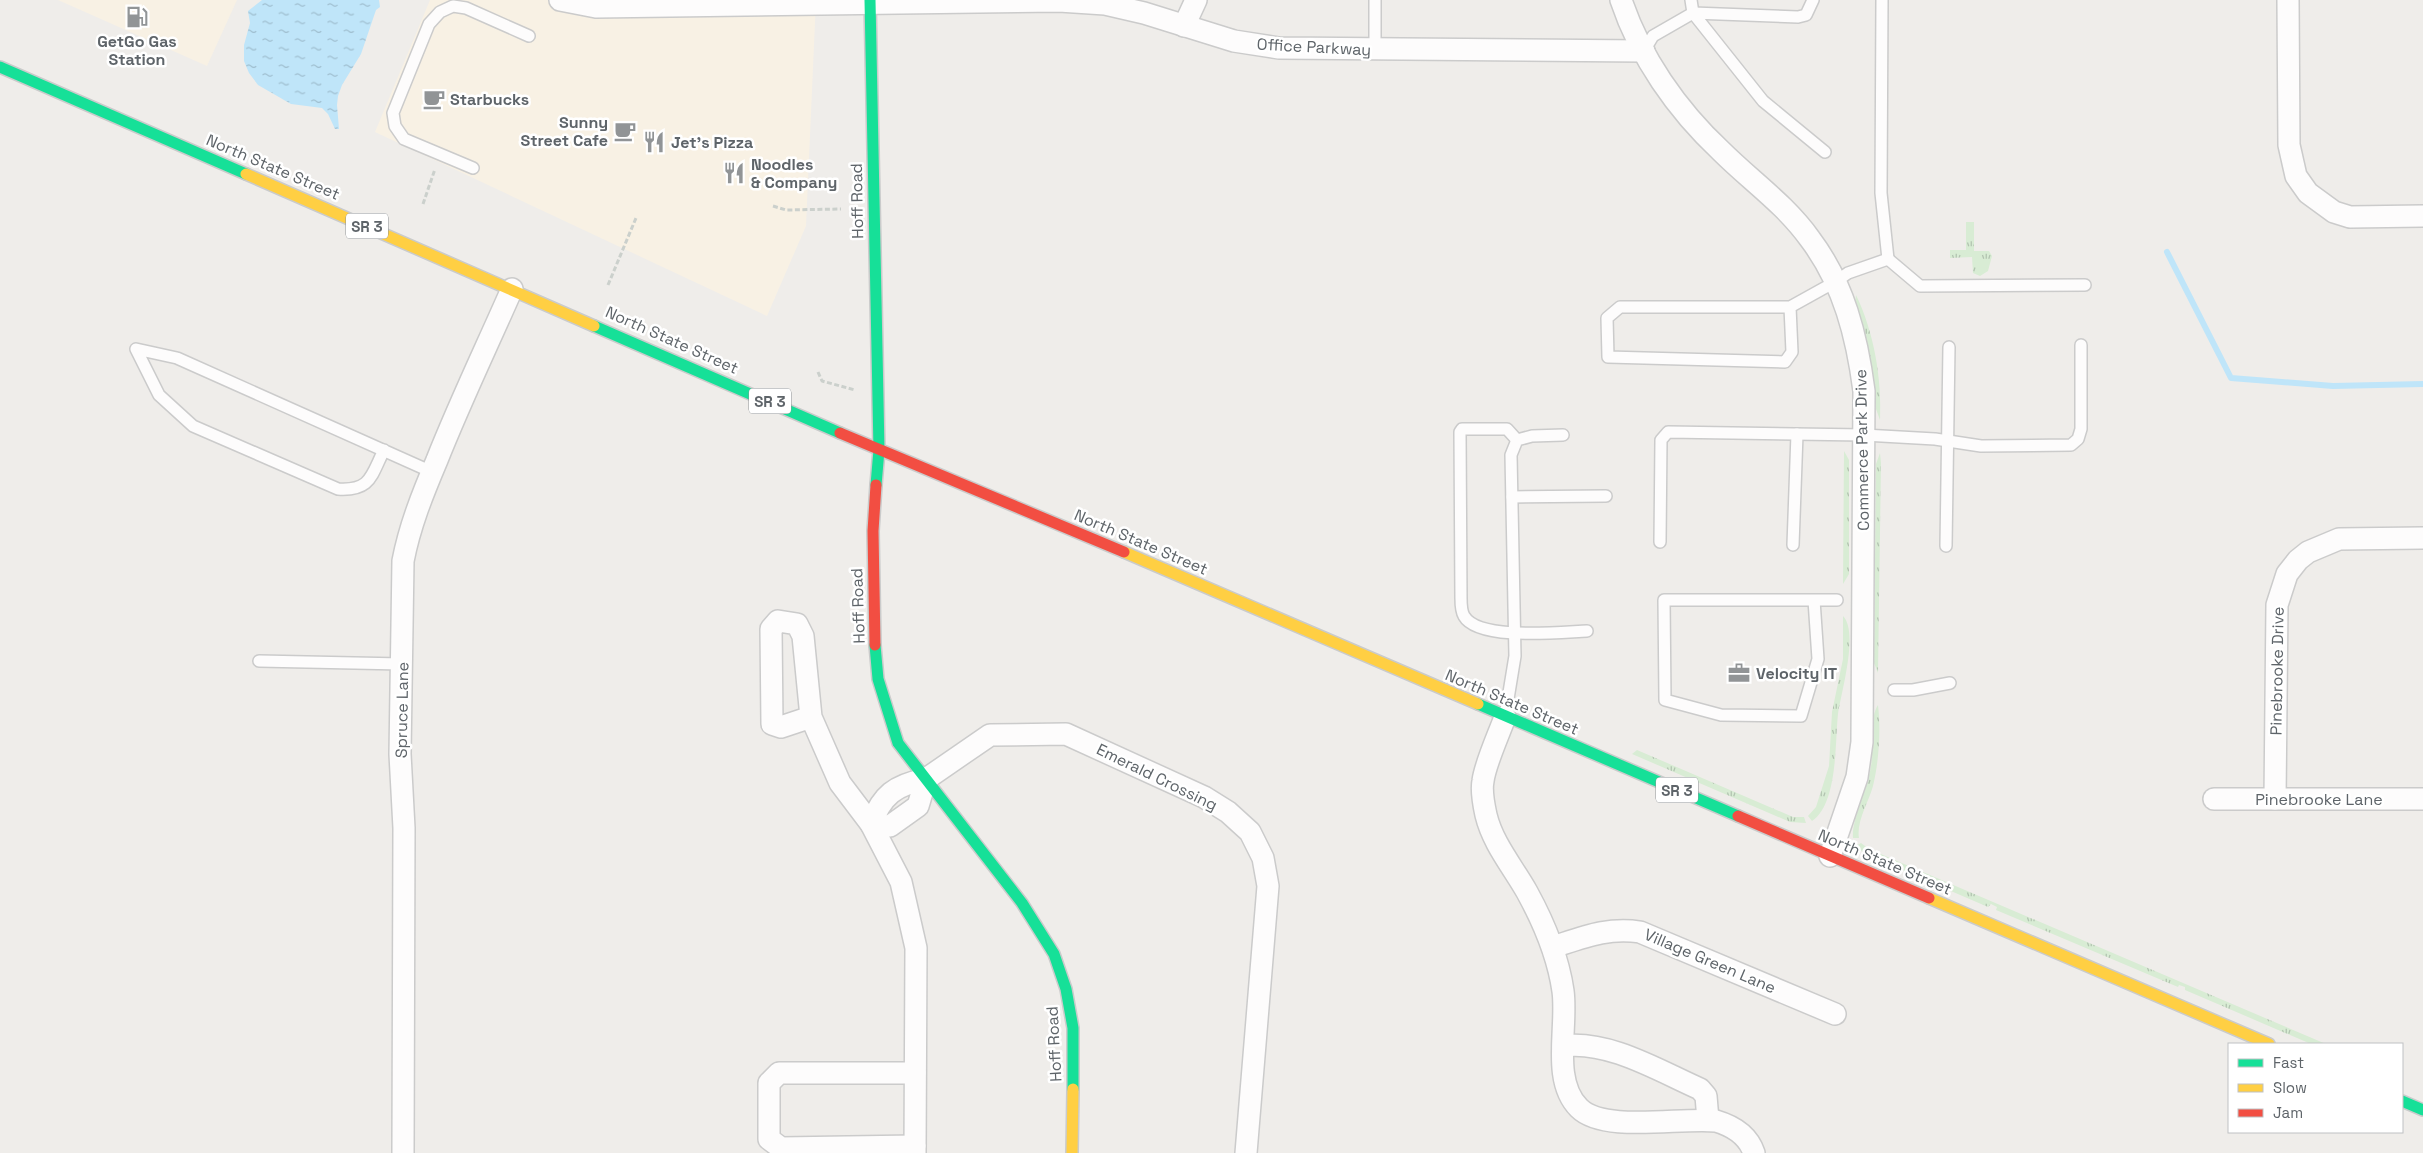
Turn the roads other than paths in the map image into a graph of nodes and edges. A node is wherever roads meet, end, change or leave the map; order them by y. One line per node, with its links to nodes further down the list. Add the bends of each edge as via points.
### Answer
1 (560, 0): 9 (street, Office Parkway, via 596,7)
2 (1196, 0): 11 (street)
3 (1374, 0): 13 (lane)
4 (1621, 0): 14 (street, Commerce Park Drive)
5 (1690, 0): 10 (lane)
6 (1813, 0): 10 (lane, via 1806,16 1798,17)
7 (1882, 0): 19 (lane, via 1881,193)
8 (2288, 0): 18 (street, via 2289,144 2296,176 2315,200 2334,212 2350,216)
9 (870, 2): 11 (street, Office Parkway, via 1059,0 1105,4); 32 (main road, Hoff Road)
10 (1693, 13): 14 (lane, via 1654,36); 16 (lane, via 1763,101)
11 (1184, 26): 13 (street, Office Parkway, via 1234,41 1279,48)
12 (529, 36): 17 (lane, via 466,8 453,6 440,12 429,24 393,113 395,126 404,139)
13 (1375, 50): 14 (street, Office Parkway)
14 (1644, 51): 20 (street, Commerce Park Drive, via 1688,117 1721,152 1788,211 1810,239)
15 (0, 67): 22 (main road, North State Street / SR 3)
16 (1824, 152)
17 (474, 168)
18 (2423, 216)
19 (1888, 259): 20 (lane, via 1848,272); 21 (lane, via 1920,286)
20 (1835, 282): 23 (lane); 27 (street, Commerce Park Drive, via 1846,306 1859,351 1864,391)
21 (2085, 285)
22 (512, 289): 32 (main road, North State Street / SR 3); 33 (street, Spruce Lane)
23 (1790, 307): 23 (lane, via 1620,307 1608,318 1608,357 1785,362 1792,352)
24 (2081, 345): 30 (lane, via 2081,429 2078,439 2071,445 1981,446)
25 (1949, 347): 30 (lane)
26 (1797, 434): 27 (lane); 37 (lane, via 1674,431 1664,435 1661,440); 38 (lane)
27 (1864, 435): 30 (lane); 41 (street, Commerce Park Drive)
28 (1563, 436): 29 (lane, via 1532,436)
29 (1517, 440): 35 (lane, via 1511,455); 43 (lane, via 1507,429 1462,429 1460,432 1461,609 1468,621 1501,634)
30 (1948, 441): 39 (lane)
31 (384, 450): 31 (lane, via 178,358 136,348 159,395 193,426 338,489 355,490 369,480); 33 (lane)
32 (879, 450): 49 (main road, North State Street / SR 3); 50 (main road, Hoff Road, via 872,531 873,619 878,679 898,743)
33 (432, 472): 45 (street, Spruce Lane, via 408,536 403,561)
34 (1606, 496): 35 (lane)
35 (1512, 498): 43 (lane)
36 (2423, 538): 52 (street, Pinebrooke Drive, via 2339,539 2308,552 2287,574 2277,605)
37 (1660, 542)
38 (1793, 545)
39 (1946, 546)
40 (1814, 600): 40 (lane, via 1664,600 1665,700 1721,715 1802,716 1818,659); 41 (lane)
41 (1850, 600): 55 (street, Commerce Park Drive, via 1868,689 1857,776)
42 (1587, 631): 43 (lane)
43 (1514, 634): 49 (lane, via 1515,656)
44 (258, 662): 45 (lane)
45 (402, 664): 65 (street, Spruce Lane)
46 (1950, 683): 47 (lane)
47 (1894, 690)
48 (812, 717): 54 (street, via 840,783)
49 (1505, 717): 55 (main road, North State Street / SR 3); 56 (street, via 1482,781 1486,816 1498,845 1527,892)
50 (926, 779): 54 (street, via 918,806 890,826); 66 (main road, Hoff Road, via 1022,903 1054,954 1066,989 1072,1028); 67 (street, Emerald Crossing, via 990,735 1066,734 1204,797 1228,812 1250,832 1263,858 1268,886)
51 (2214, 799): 52 (street, Pinebrooke Lane)
52 (2275, 799): 53 (street, Pinebrooke Lane)
53 (2423, 799)
54 (872, 824): 60 (street, via 901,882 916,948)
55 (1830, 856): 58 (main road, North State Street / SR 3)
56 (1553, 946): 57 (street, Village Green Lane, via 1600,932 1621,929 1640,932); 59 (street, via 1563,992)
57 (1835, 1014)
58 (2267, 1043)
59 (1563, 1046): 63 (street, via 1601,1046 1700,1089 1706,1096); 63 (street, via 1564,1081 1570,1097 1580,1109 1595,1118 1612,1122)
60 (915, 1072): 64 (street); 64 (street, via 779,1073 769,1083 769,1139 781,1148)
61 (2403, 1101): 62 (main road)
62 (2423, 1110)
63 (1708, 1120): 68 (street, via 1730,1126 1743,1135)
64 (915, 1150)
65 (403, 1153)
66 (1072, 1153)
67 (1246, 1153)
68 (1754, 1153)

